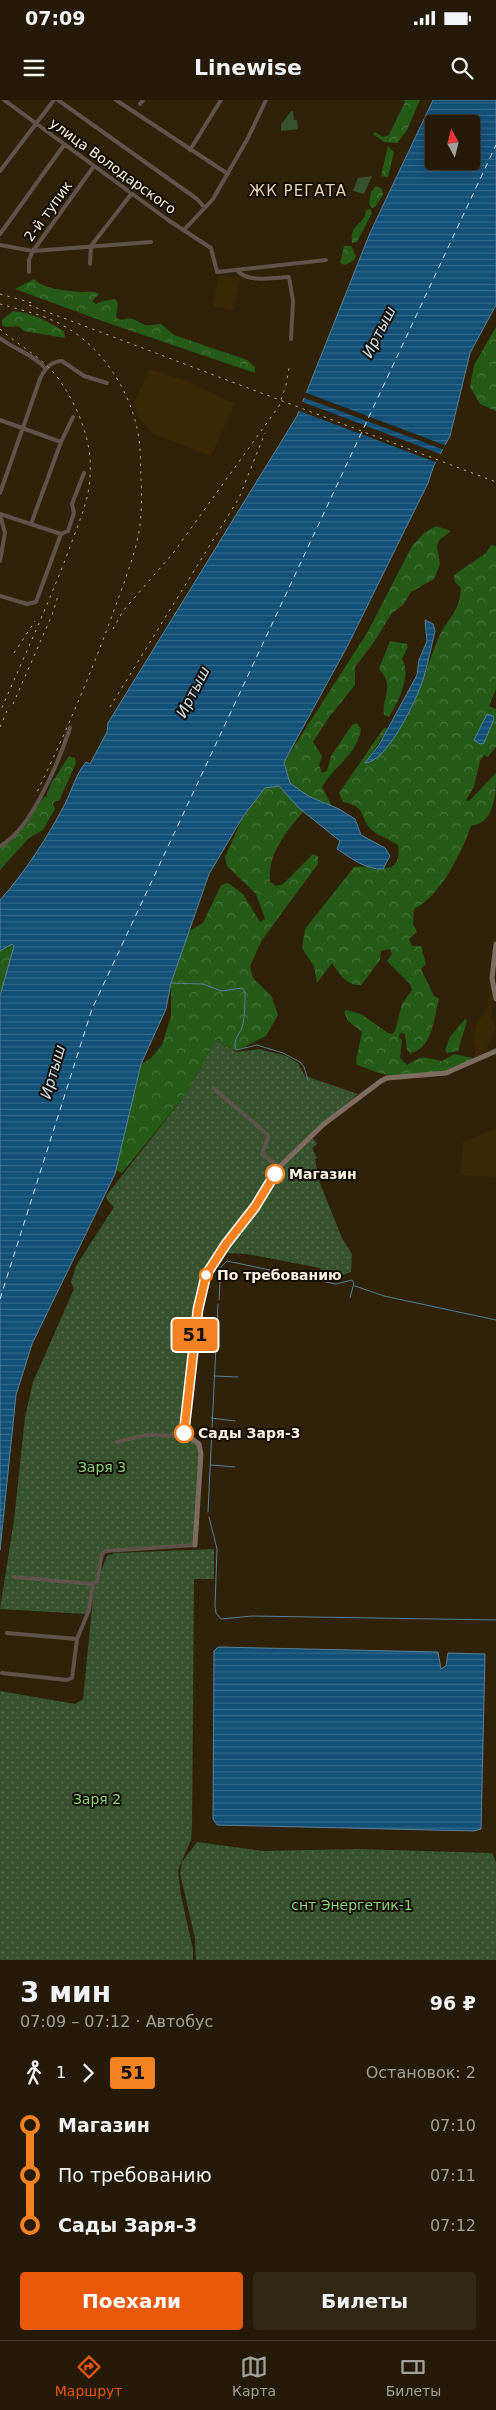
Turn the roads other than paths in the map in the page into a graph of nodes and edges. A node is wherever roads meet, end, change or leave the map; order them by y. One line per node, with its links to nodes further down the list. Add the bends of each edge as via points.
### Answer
1 (4, 100): 7 (street, улица Володарского)
2 (54, 100): 7 (street)
3 (58, 100): 14 (street)
4 (116, 100): 9 (street)
5 (222, 100): 9 (street)
6 (266, 100): 12 (street)
7 (36, 123): 8 (street, улица Володарского); 11 (street)
8 (64, 145): 10 (street, улица Володарского); 16 (street)
9 (190, 150): 12 (street)
10 (94, 166): 13 (street, улица Володарского); 22 (street, 2-й тупик)
11 (0, 171)
12 (228, 174): 14 (street, via 213,199)
13 (132, 193): 15 (street, улица Володарского); 17 (street)
14 (204, 207): 15 (street)
15 (184, 230): 25 (street, улица Володарского, via 211,248 217,272)
16 (0, 234)
17 (98, 237): 20 (street); 21 (street, via 98,243)
18 (151, 242): 21 (street)
19 (0, 245): 22 (street)
20 (91, 246): 21 (street); 22 (street); 24 (street)
21 (104, 246)
22 (33, 251): 26 (street, 2-й тупик)
23 (326, 260): 25 (street)
24 (90, 264)
25 (237, 270): 28 (street, via 244,275 265,279 289,277 293,301)
26 (29, 272)
27 (0, 338): 29 (street, via 32,356)
28 (291, 339)
29 (46, 369): 30 (street, via 54,362 62,361 84,376); 33 (street)
30 (107, 384)
31 (74, 417): 34 (street)
32 (0, 420): 33 (street)
33 (23, 428): 34 (street); 36 (street)
34 (61, 442): 38 (street)
35 (84, 472): 39 (street, via 72,504 74,513 68,531)
36 (0, 493)
37 (0, 514): 38 (street); 40 (street, via 5,533)
38 (31, 524): 39 (street)
39 (61, 534): 41 (street, via 36,602 30,605)
40 (0, 561)
41 (0, 596)
42 (70, 728): 43 (street, via 41,797 14,836)
43 (0, 846)
44 (496, 944): 45 (street, via 492,967)
45 (496, 999)
46 (496, 1050): 48 (street, via 446,1073 381,1081 324,1124)
47 (213, 1088): 48 (street, via 267,1134 262,1154)
48 (279, 1167): 49 (street, via 255,1207 206,1275 198,1309)
49 (184, 1433): 50 (street, via 177,1436 149,1434); 51 (street, via 199,1444 201,1454)
50 (117, 1442)
51 (195, 1545): 53 (street, via 106,1551 102,1554)
52 (14, 1577): 53 (street)
53 (94, 1584): 55 (street, via 89,1610)
54 (7, 1633): 55 (street)
55 (77, 1639): 56 (street, via 73,1675 67,1680)
56 (2, 1673)

